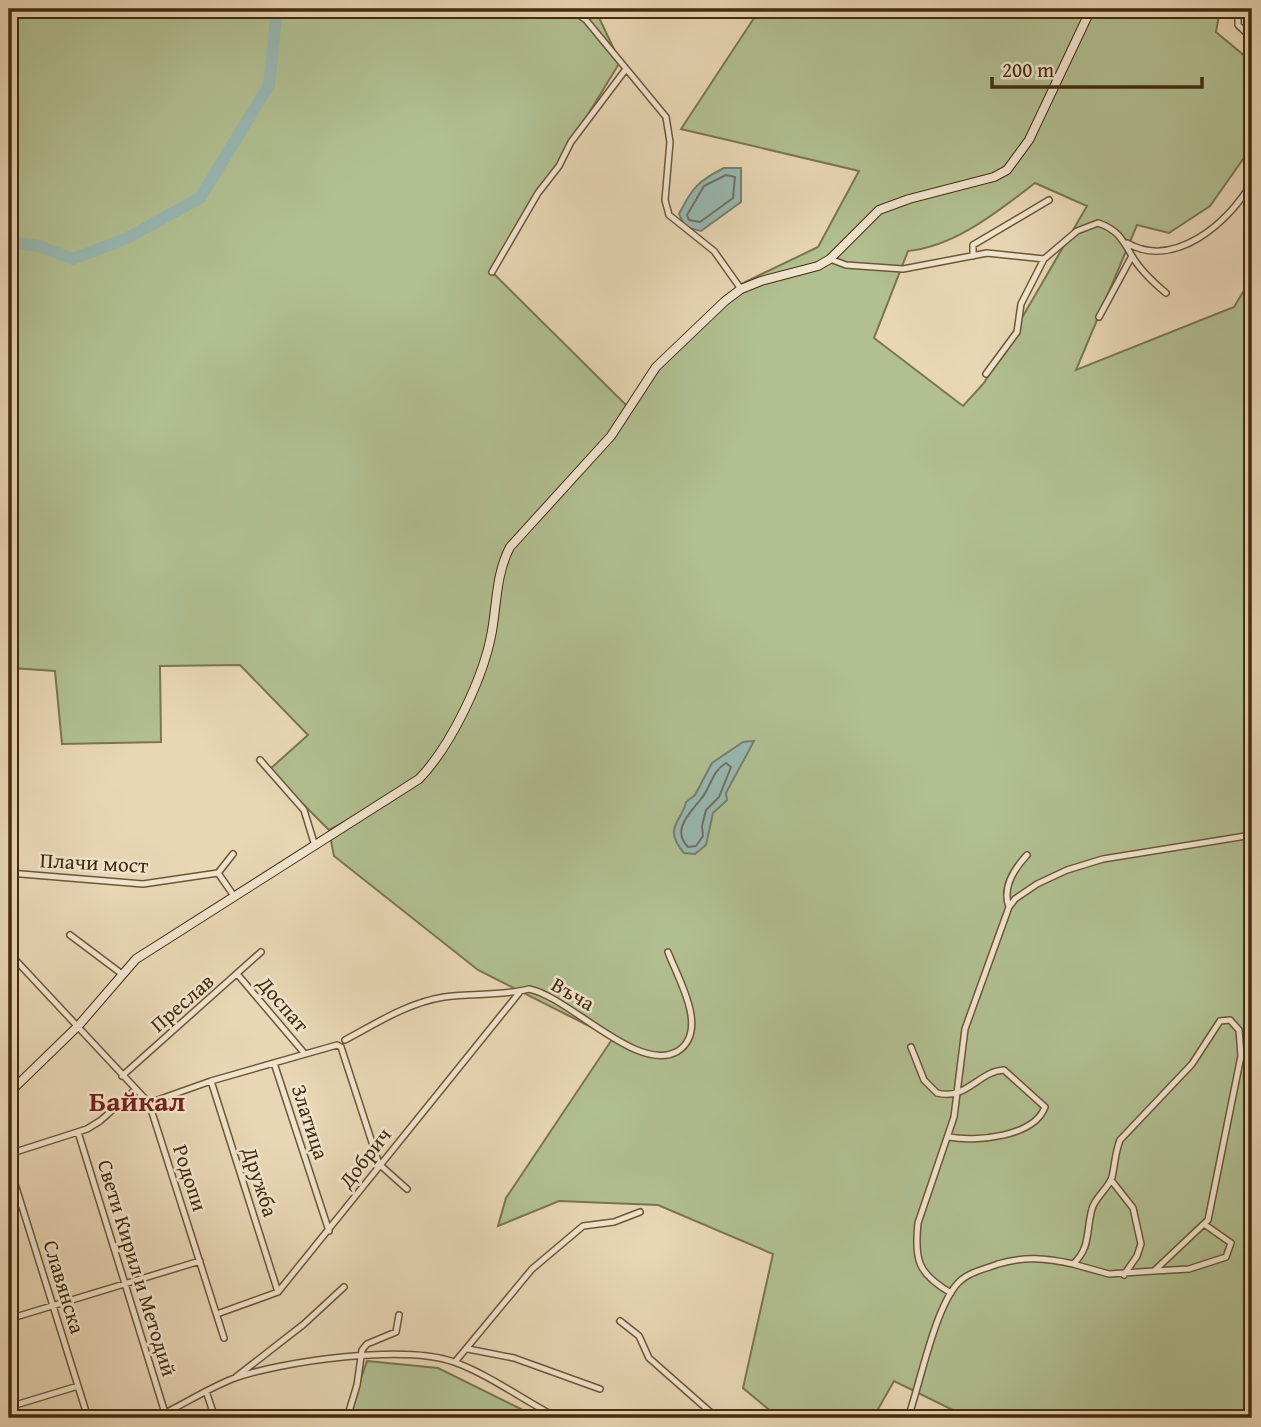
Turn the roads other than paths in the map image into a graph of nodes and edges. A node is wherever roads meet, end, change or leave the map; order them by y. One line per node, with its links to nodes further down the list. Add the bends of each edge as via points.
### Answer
1 (506, 9): 2 (street)
2 (522, 9)
3 (570, 9): 7 (street, via 586,20)
4 (1091, 9): 13 (street, via 1029,140 1007,170 879,210)
5 (1238, 9): 6 (street, via 1238,25)
6 (1252, 38)
7 (626, 69): 15 (street, via 571,142); 16 (street, via 666,117 670,142 665,200 669,215 714,251)
8 (1252, 182): 10 (street, via 1224,217 1192,242 1156,253)
9 (1049, 200): 11 (street, via 973,245)
10 (1127, 243): 12 (street); 14 (street, via 1107,226 1088,225)
11 (973, 256): 13 (street, via 902,268 846,265); 14 (street)
12 (1132, 256): 17 (street); 18 (street)
13 (831, 259): 16 (street)
14 (1044, 259): 19 (street, via 1021,304 1017,332)
15 (492, 272)
16 (741, 289): 22 (street, via 656,367 611,436 510,547 500,569 484,660 437,758 409,788)
17 (1166, 293)
18 (1100, 317)
19 (986, 374)
20 (260, 760): 22 (street, via 304,810)
21 (1252, 835): 28 (street, via 1102,859 1037,884)
22 (315, 846): 27 (street)
23 (233, 854): 26 (street)
24 (1027, 855): 28 (street, via 1010,881)
25 (9, 873): 26 (street, Плачи мост, via 143,884)
26 (218, 873): 27 (street)
27 (234, 896): 33 (street, via 136,959)
28 (1009, 907): 44 (street, via 965,1028)
29 (70, 935): 33 (street)
30 (261, 952): 34 (street, Преслав)
31 (668, 952): 35 (street, Въча, via 692,1027 685,1045 670,1054 641,1052 540,992 529,989)
32 (9, 953): 36 (street, Родопи)
33 (122, 974): 36 (street)
34 (238, 975): 39 (street, Доспат); 41 (street, Преслав)
35 (519, 993): 37 (street, Въча, via 422,1002); 50 (street, Добрич)
36 (79, 1025): 41 (street, Родопи); 45 (street)
37 (345, 1040)
38 (911, 1047): 44 (street, via 930,1088 942,1094)
39 (305, 1054): 40 (street); 50 (street, via 337,1045 341,1048)
40 (274, 1063): 42 (street); 56 (street, Златица)
41 (122, 1076): 43 (street, Родопи)
42 (211, 1081): 46 (street); 63 (street, Дружба)
43 (135, 1090): 46 (street, Родопи); 47 (street, via 100,1121)
44 (959, 1092): 48 (street); 48 (street, via 1004,1070 1045,1109 1020,1129 983,1138)
45 (9, 1093)
46 (149, 1103): 57 (street, Родопи)
47 (78, 1132): 49 (street); 61 (street, Свети Кирил и Методий)
48 (949, 1137): 64 (street, via 916,1239 921,1268)
49 (9, 1154)
50 (379, 1164): 53 (street); 56 (street, Добрич)
51 (9, 1165): 65 (street, Славянска)
52 (1111, 1180): 55 (street, via 1120,1140 1192,1065 1220,1021 1230,1020 1239,1030 1241,1056 1213,1201); 58 (street, via 1094,1202 1087,1243); 60 (street, via 1133,1208 1141,1244)
53 (407, 1189)
54 (640, 1212): 71 (street, via 614,1222 583,1226 532,1269)
55 (1204, 1224): 59 (street); 59 (street, via 1231,1243 1226,1257 1189,1269)
56 (329, 1231): 63 (street, Добрич)
57 (200, 1261): 61 (street); 66 (street, Родопи)
58 (1073, 1264): 60 (street); 64 (street, via 1041,1257 1004,1263 971,1273)
59 (1154, 1271): 60 (street)
60 (1124, 1275)
61 (126, 1283): 65 (street); 79 (street, Свети Кирил и Методий)
62 (344, 1287): 74 (street)
63 (278, 1292): 66 (street)
64 (951, 1293): 86 (street)
65 (53, 1306): 68 (street); 75 (street, Славянска)
66 (217, 1314): 70 (street, Родопи)
67 (399, 1315): 72 (street, via 396,1332 367,1343)
68 (9, 1319)
69 (620, 1321): 85 (street, via 639,1336 649,1358)
70 (224, 1338)
71 (468, 1349): 73 (street); 76 (street, via 513,1358)
72 (359, 1358): 73 (street, via 425,1354); 74 (street, via 304,1363); 83 (street)
73 (455, 1362): 84 (street)
74 (235, 1378): 77 (street)
75 (78, 1386): 78 (street); 80 (street, Славянска)
76 (600, 1389)
77 (206, 1391): 79 (street); 82 (street)
78 (9, 1407)
79 (165, 1413): 81 (street)
80 (88, 1418)
81 (155, 1418)
82 (215, 1418)
83 (347, 1418)
84 (558, 1418)
85 (717, 1418)
86 (908, 1418)

